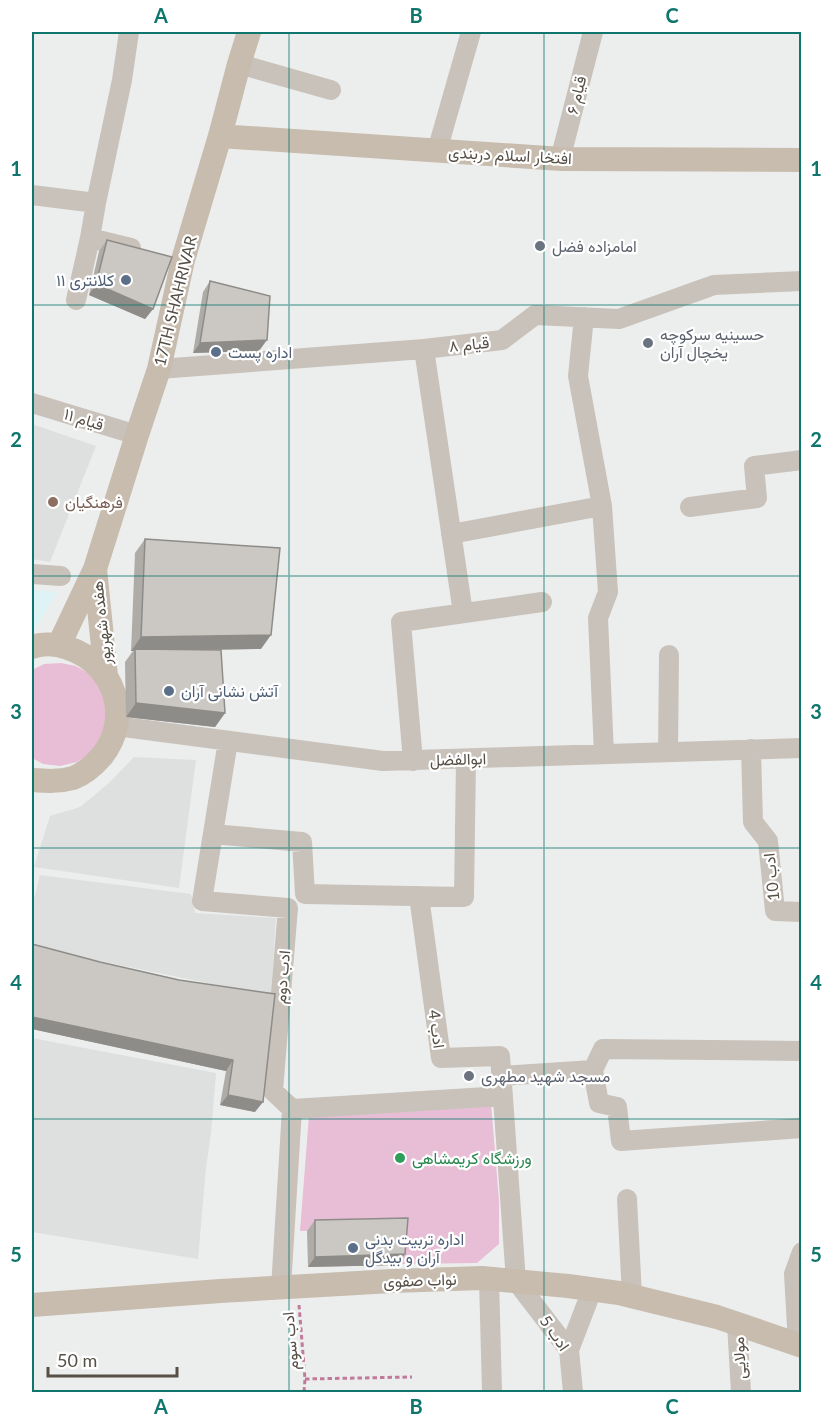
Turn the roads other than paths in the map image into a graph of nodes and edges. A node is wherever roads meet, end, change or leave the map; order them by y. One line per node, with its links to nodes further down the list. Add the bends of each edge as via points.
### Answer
1 (129, 32): 12 (street)
2 (249, 32): 5 (main road, 17TH SHAHRIVAR)
3 (471, 32): 8 (street)
4 (593, 32): 9 (street, قیام ۶)
5 (239, 64): 6 (street); 7 (main road, 17TH SHAHRIVAR)
6 (331, 90)
7 (220, 136): 8 (main road, افتخار اسلام دربندی); 14 (main road, 17TH SHAHRIVAR)
8 (437, 151): 9 (main road, افتخار اسلام دربندی)
9 (562, 159): 10 (main road, افتخار اسلام دربندی)
10 (801, 160)
11 (32, 195): 12 (street)
12 (96, 203): 13 (street)
13 (90, 238): 14 (street); 16 (street)
14 (183, 260): 19 (main road, 17TH SHAHRIVAR)
15 (801, 281): 17 (street, قیام ۸, via 714,285 619,319)
16 (76, 300)
17 (584, 317): 18 (street, قیام ۸, via 535,315 502,340); 23 (street, via 578,376)
18 (424, 349): 19 (street, قیام ۸); 25 (street)
19 (159, 369): 21 (main road, 17TH SHAHRIVAR)
20 (32, 403): 21 (street, قیام ۱۱)
21 (136, 435): 26 (main road, 17TH SHAHRIVAR)
22 (801, 460): 24 (street, via 754,466 757,498)
23 (602, 506): 25 (street); 40 (street, via 608,592 598,618)
24 (690, 507)
25 (451, 534): 30 (street)
26 (95, 569): 31 (main road); 34 (main road, هفده شهریور)
27 (32, 574): 28 (street)
28 (61, 576)
29 (542, 602): 30 (street)
30 (463, 613): 42 (street, via 401,622)
31 (59, 645): 32 (main road); 34 (main road, via 80,652)
32 (32, 647)
33 (669, 655): 39 (street)
34 (106, 676): 35 (main road, via 117,704)
35 (116, 726): 36 (street, ابوالفضل); 43 (main road, via 108,748 94,765 74,777 52,782)
36 (228, 741): 42 (street, ابوالفضل, via 383,761); 44 (street)
37 (801, 748): 38 (street, ابوالفضل)
38 (751, 749): 39 (street, ابوالفضل); 48 (street, ادب 10, via 753,822 768,841 775,911)
39 (668, 752): 40 (street, ابوالفضل)
40 (604, 754): 41 (street, ابوالفضل)
41 (466, 759): 42 (street, ابوالفضل); 46 (street, via 464,897)
42 (413, 761)
43 (32, 780)
44 (213, 834): 45 (street, via 303,842); 47 (street, via 202,901)
45 (305, 894): 46 (street); 47 (street)
46 (419, 896): 51 (street, ادب 4, via 441,1058 500,1056)
47 (288, 908): 52 (street, ادب دوم, via 273,1091)
48 (801, 912)
49 (801, 1051): 50 (street, via 603,1049)
50 (593, 1070): 51 (street); 53 (street, via 599,1103 617,1107 621,1141)
51 (502, 1086): 52 (street); 57 (street, ادب 4)
52 (292, 1109): 58 (street)
53 (801, 1128)
54 (627, 1199): 60 (street)
55 (801, 1252): 63 (street, via 794,1274)
56 (489, 1278): 57 (main road, نواب صفوی); 58 (main road, نواب صفوی); 65 (street)
57 (516, 1281): 59 (main road, نواب صفوی); 64 (street, ادب 5)
58 (289, 1287): 61 (main road, نواب صفوی)
59 (592, 1290): 60 (main road, نواب صفوی); 64 (street)
60 (632, 1296): 62 (main road, نواب صفوی)
61 (32, 1305)
62 (737, 1323): 63 (main road, نواب صفوی); 67 (street, مولایی)
63 (800, 1345)
64 (569, 1350): 66 (street, ادب 5)
65 (492, 1392)
66 (573, 1392)
67 (741, 1392)

